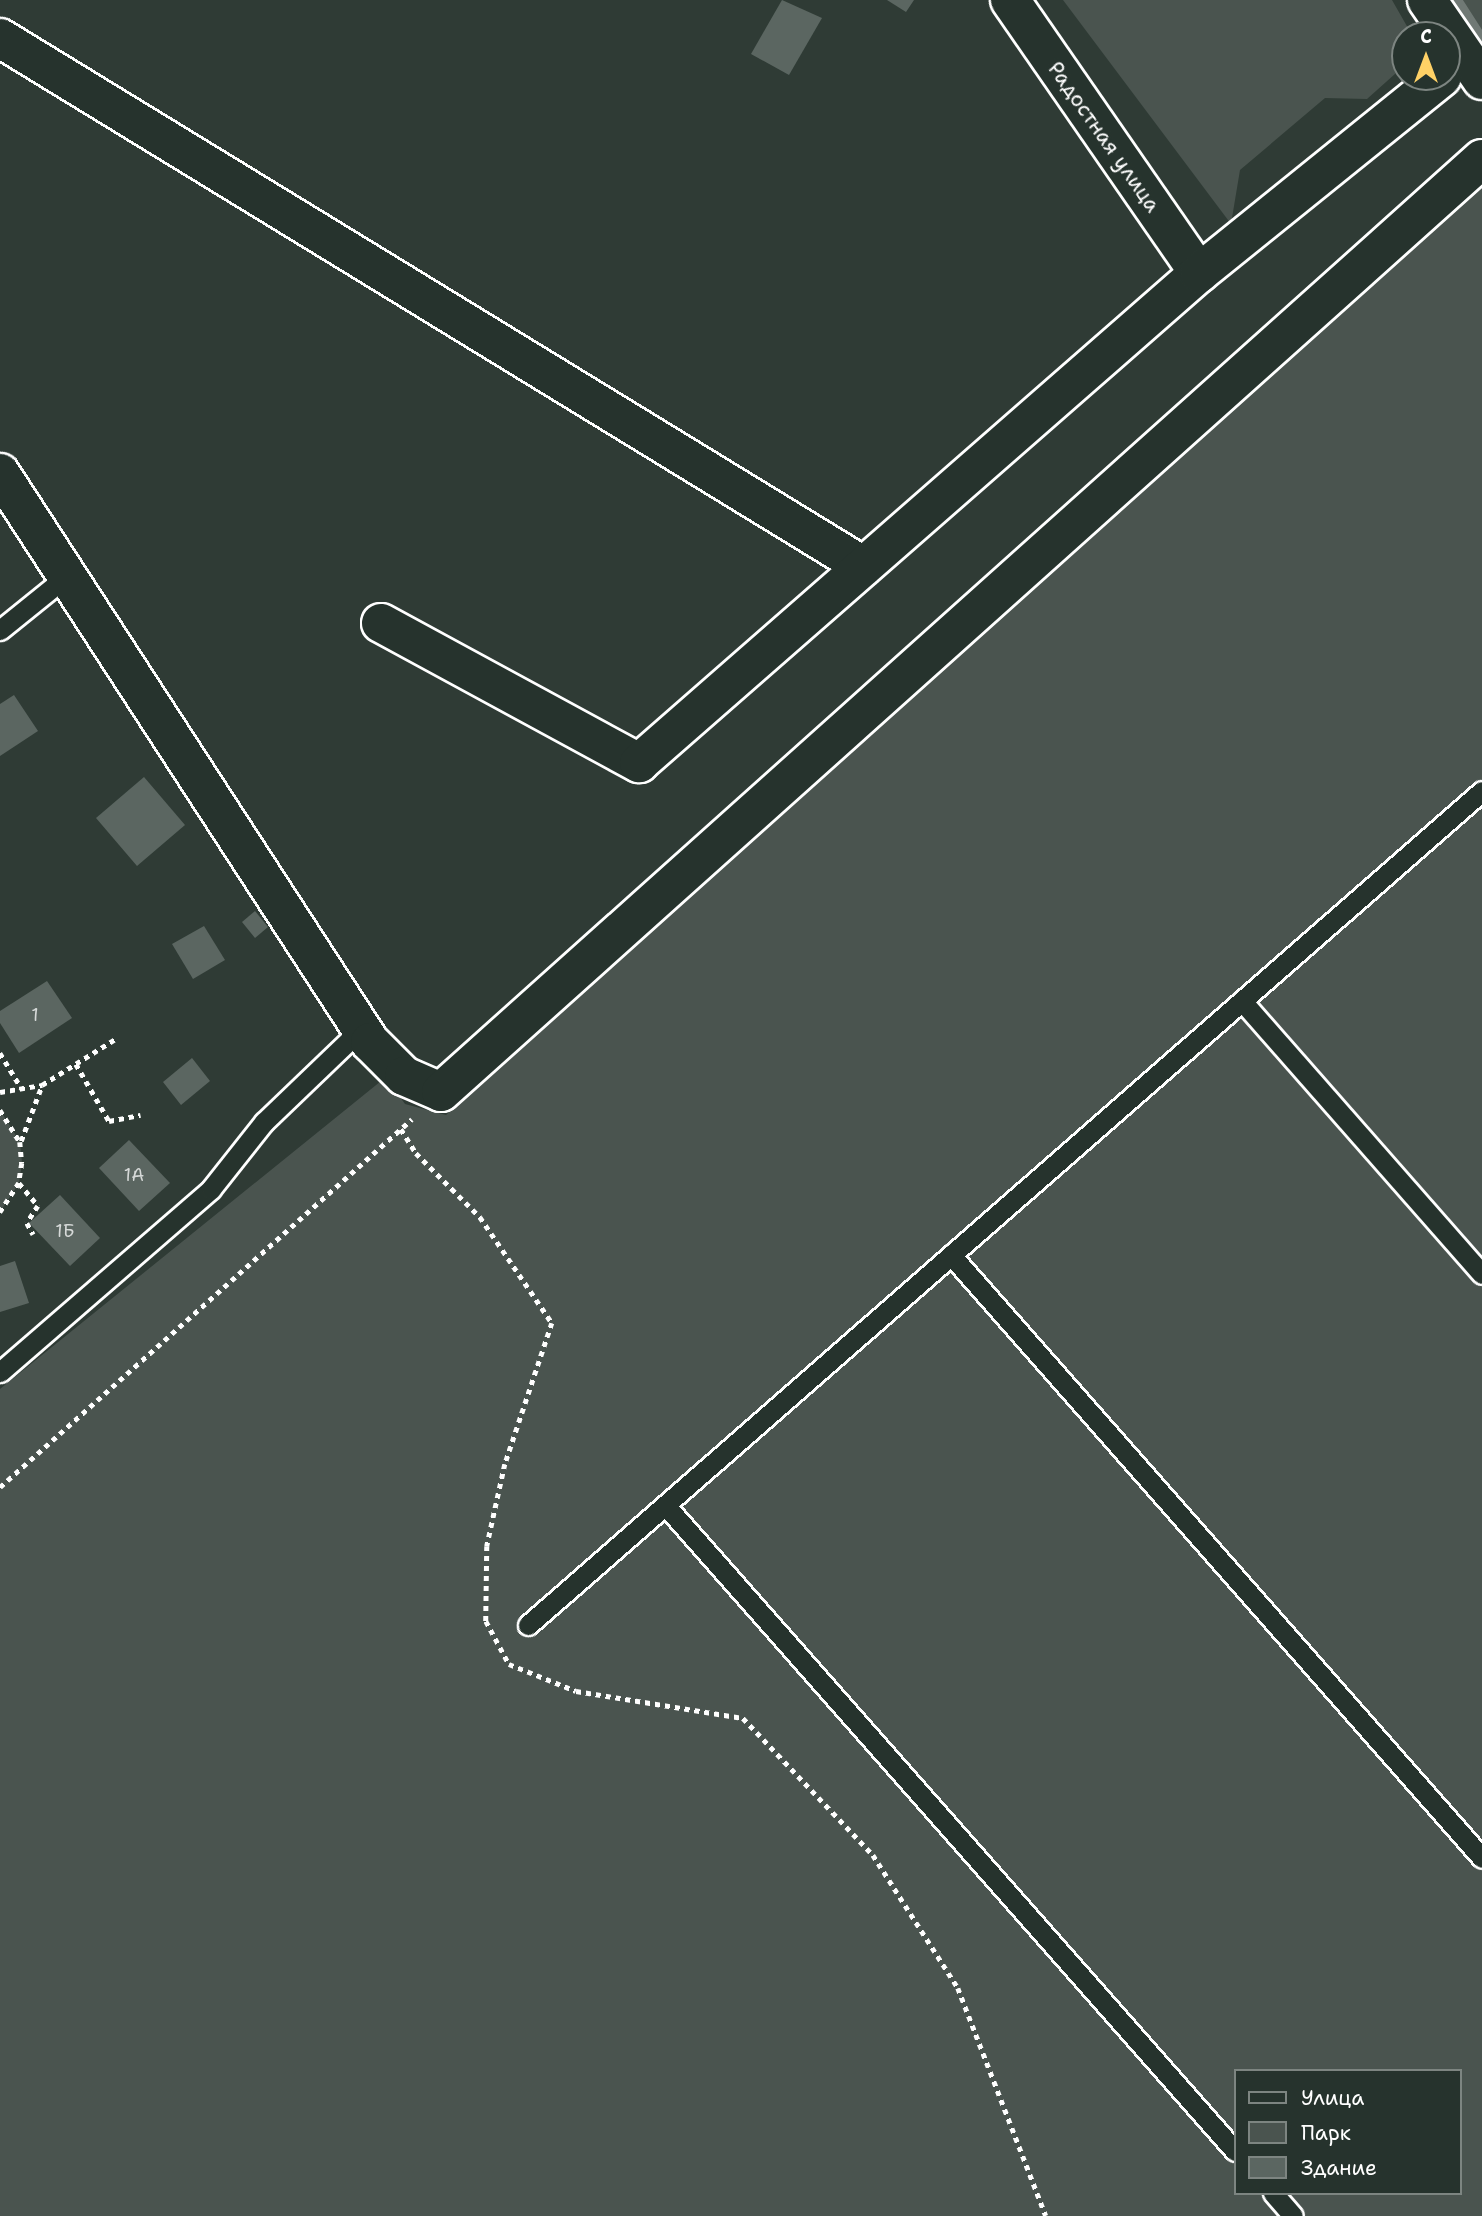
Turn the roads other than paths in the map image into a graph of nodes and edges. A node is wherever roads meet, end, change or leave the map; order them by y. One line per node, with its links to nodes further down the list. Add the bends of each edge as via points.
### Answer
1 (1010, 0): 7 (street, Радостная улица)
2 (1427, 0): 3 (street)
3 (1436, 21)
4 (0, 38): 9 (street)
5 (1435, 91): 7 (street)
6 (1482, 159): 15 (street, via 441,1092 404,1076)
7 (1199, 274): 9 (street)
8 (0, 473): 10 (street)
9 (863, 566): 11 (street, via 639,763)
10 (68, 575): 12 (lane); 15 (street)
11 (382, 623)
12 (0, 630)
13 (1482, 791): 14 (lane)
14 (1242, 1001): 16 (lane); 17 (lane)
15 (361, 1029): 18 (lane, via 264,1122 211,1189)
16 (951, 1255): 19 (lane); 21 (lane)
17 (1482, 1274)
18 (0, 1372)
19 (666, 1506): 20 (lane); 22 (lane)
20 (528, 1625)
21 (1482, 1858)
22 (1234, 2150)
23 (1275, 2195): 24 (lane)
24 (1293, 2216)

